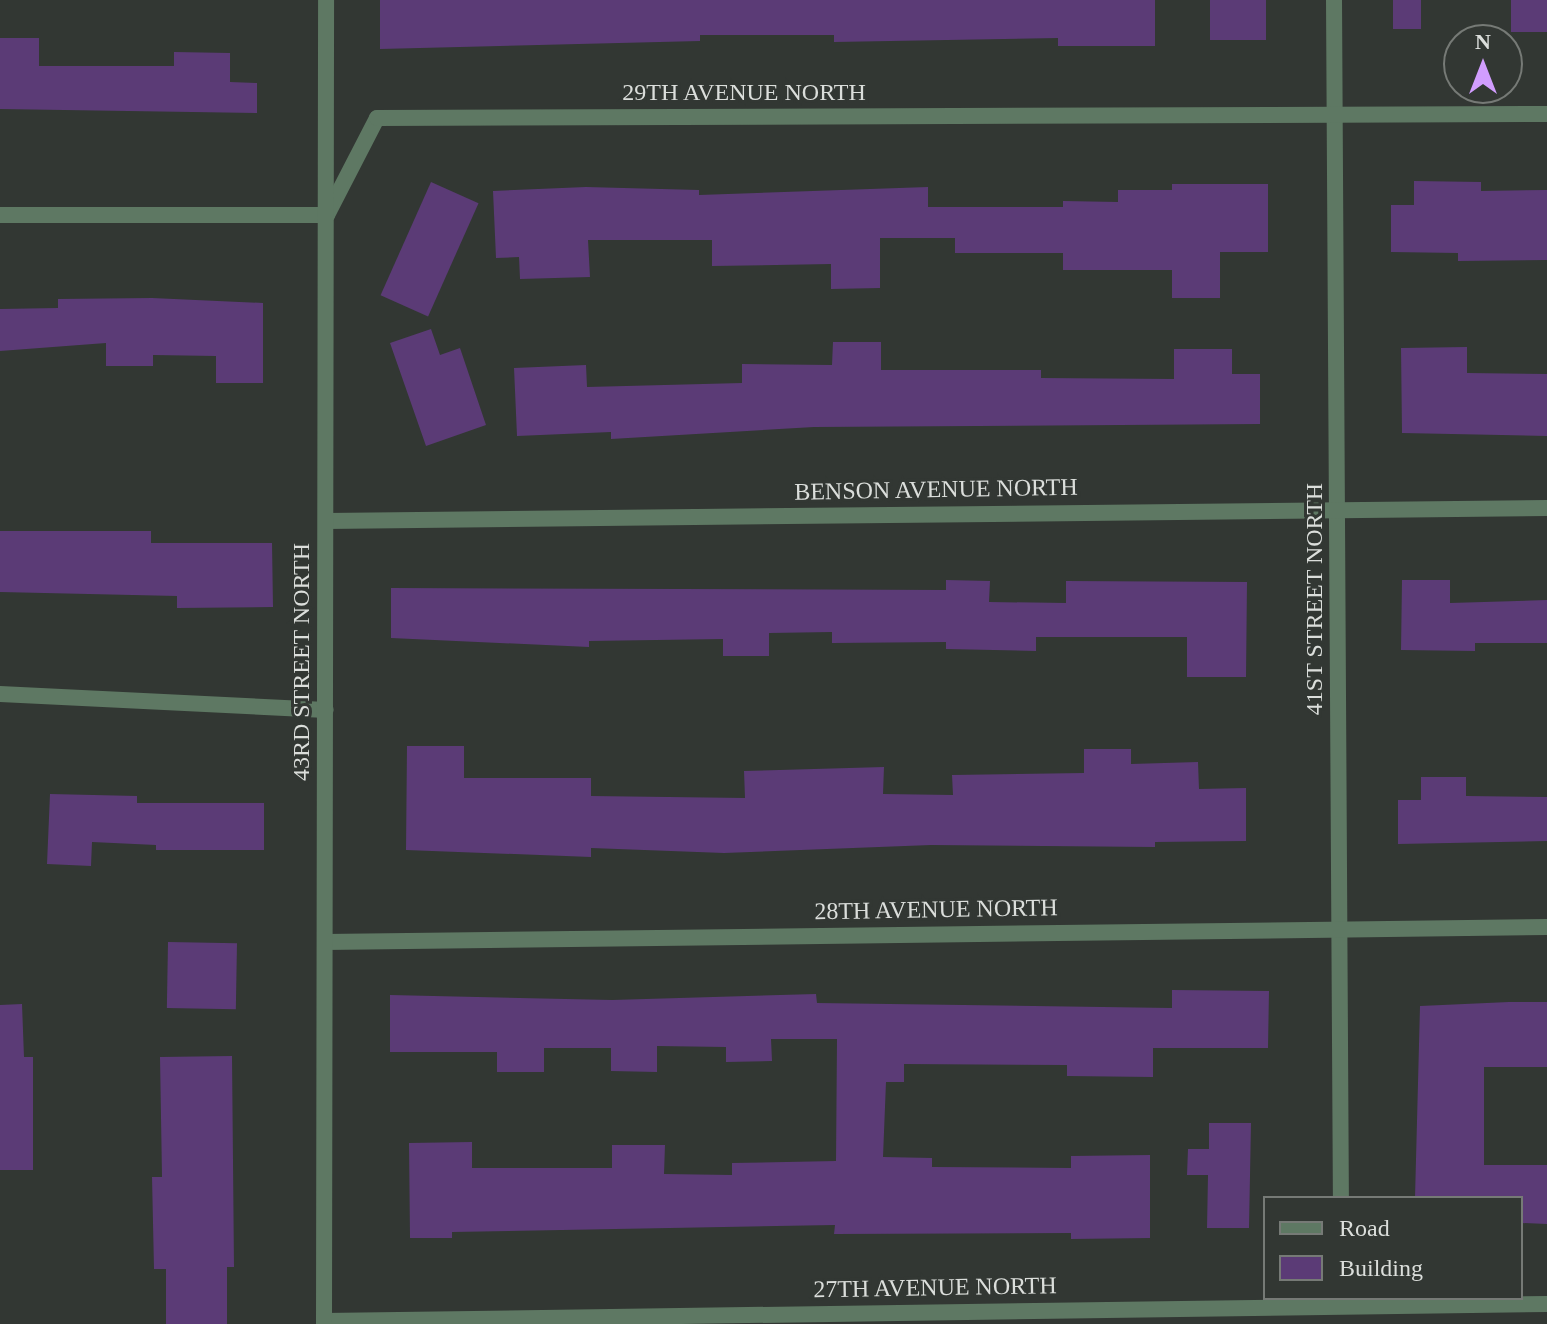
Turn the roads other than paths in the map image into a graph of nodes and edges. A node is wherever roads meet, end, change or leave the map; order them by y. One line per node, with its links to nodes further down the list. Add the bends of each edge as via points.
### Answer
1 (326, 0): 6 (street, 43RD STREET NORTH)
2 (1334, 0): 4 (street, 41ST STREET NORTH)
3 (1547, 114): 4 (street, 29TH AVENUE NORTH)
4 (1337, 115): 6 (street, 29TH AVENUE NORTH, via 377,118); 8 (street, 41ST STREET NORTH)
5 (0, 215): 6 (street)
6 (327, 215): 9 (street, 43RD STREET NORTH)
7 (1547, 508): 8 (street, BENSON AVENUE NORTH)
8 (1338, 510): 9 (street, BENSON AVENUE NORTH); 13 (street, 41ST STREET NORTH)
9 (326, 521): 11 (street, 43RD STREET NORTH)
10 (0, 694): 11 (street)
11 (326, 710): 14 (street, 43RD STREET NORTH)
12 (1547, 927): 13 (street, 28TH AVENUE NORTH)
13 (1340, 928): 14 (street, 28TH AVENUE NORTH); 15 (street, 41ST STREET NORTH)
14 (325, 942): 18 (street, 43RD STREET NORTH)
15 (1341, 1196)
16 (1342, 1302): 17 (street, 27TH AVENUE NORTH); 18 (street, 27TH AVENUE NORTH); 19 (street)
17 (1547, 1304)
18 (324, 1323)
19 (1342, 1324)

